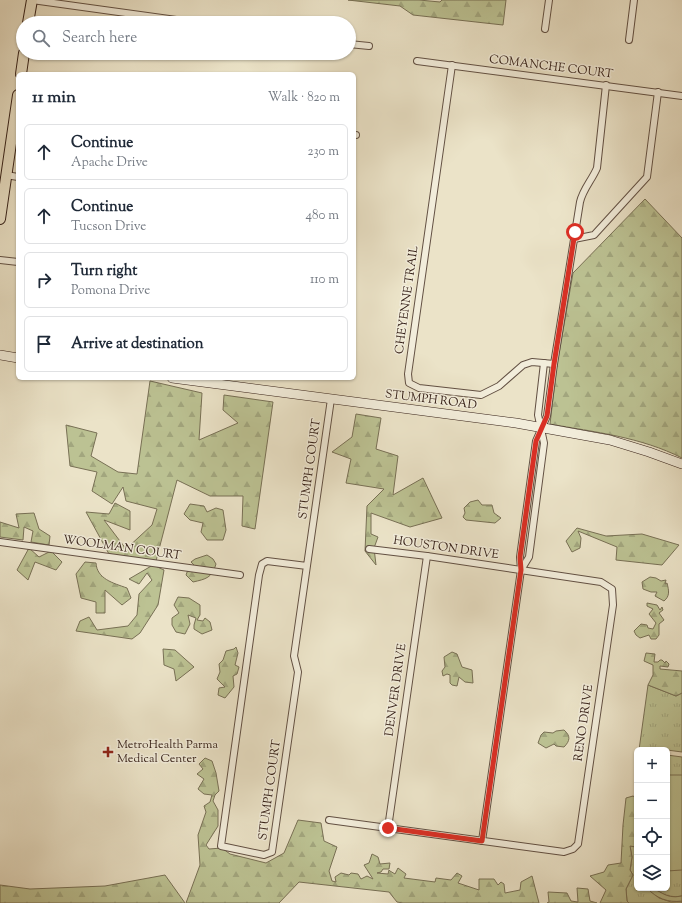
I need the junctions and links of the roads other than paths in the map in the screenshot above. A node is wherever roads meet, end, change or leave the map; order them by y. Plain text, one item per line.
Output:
1 (32, 0) edge
2 (549, 0) edge
3 (634, 0) edge
4 (29, 16) edge
5 (147, 16) edge
6 (545, 29) dead end
7 (629, 40) dead end
8 (356, 45) edge
9 (369, 46) dead end
10 (23, 60) edge
11 (417, 61) dead end
12 (452, 65) junction
13 (21, 72) edge
14 (606, 85) junction
15 (658, 92) junction
16 (682, 96) edge
17 (16, 108) edge
18 (6, 175) junction
19 (16, 177) edge
20 (0, 219) edge
21 (574, 238) junction
22 (0, 260) edge
23 (16, 262) edge
24 (0, 355) edge
25 (16, 358) edge
26 (544, 363) junction
27 (554, 364) junction
28 (187, 380) edge
29 (331, 399) junction
30 (542, 428) junction
31 (682, 464) edge
32 (0, 542) edge
33 (370, 549) dead end
34 (427, 556) junction
35 (307, 566) junction
36 (521, 570) junction
37 (240, 575) dead end
38 (612, 588) joint
39 (328, 820) dead end
40 (388, 828) junction
41 (482, 841) junction

1 - 4 main road
1 - 5 street
2 - 6 street
3 - 7 street
8 - 9 street
10 - 13 main road
11 - 12 street, COMANCHE COURT
12 - 14 street, COMANCHE COURT
12 - 26 street, CHEYENNE TRAIL
14 - 15 street, COMANCHE COURT
14 - 21 street
15 - 16 street, COMANCHE COURT
15 - 21 street
17 - 18 main road
18 - 19 street
18 - 20 main road
21 - 27 street
22 - 23 street
24 - 25 main road
26 - 27 street, CHEYENNE TRAIL
26 - 30 street
27 - 30 street
28 - 29 main road, STUMPH ROAD
29 - 30 main road, STUMPH ROAD
29 - 35 street, STUMPH COURT
30 - 31 main road, STUMPH ROAD
30 - 36 street
32 - 37 street, WOOLMAN COURT
33 - 34 street, HOUSTON DRIVE
34 - 36 street, HOUSTON DRIVE
34 - 40 street, DENVER DRIVE
35 - 35 street, STUMPH COURT
36 - 38 street, HOUSTON DRIVE
36 - 41 street
38 - 41 street, RENO DRIVE
39 - 40 street
40 - 41 street

